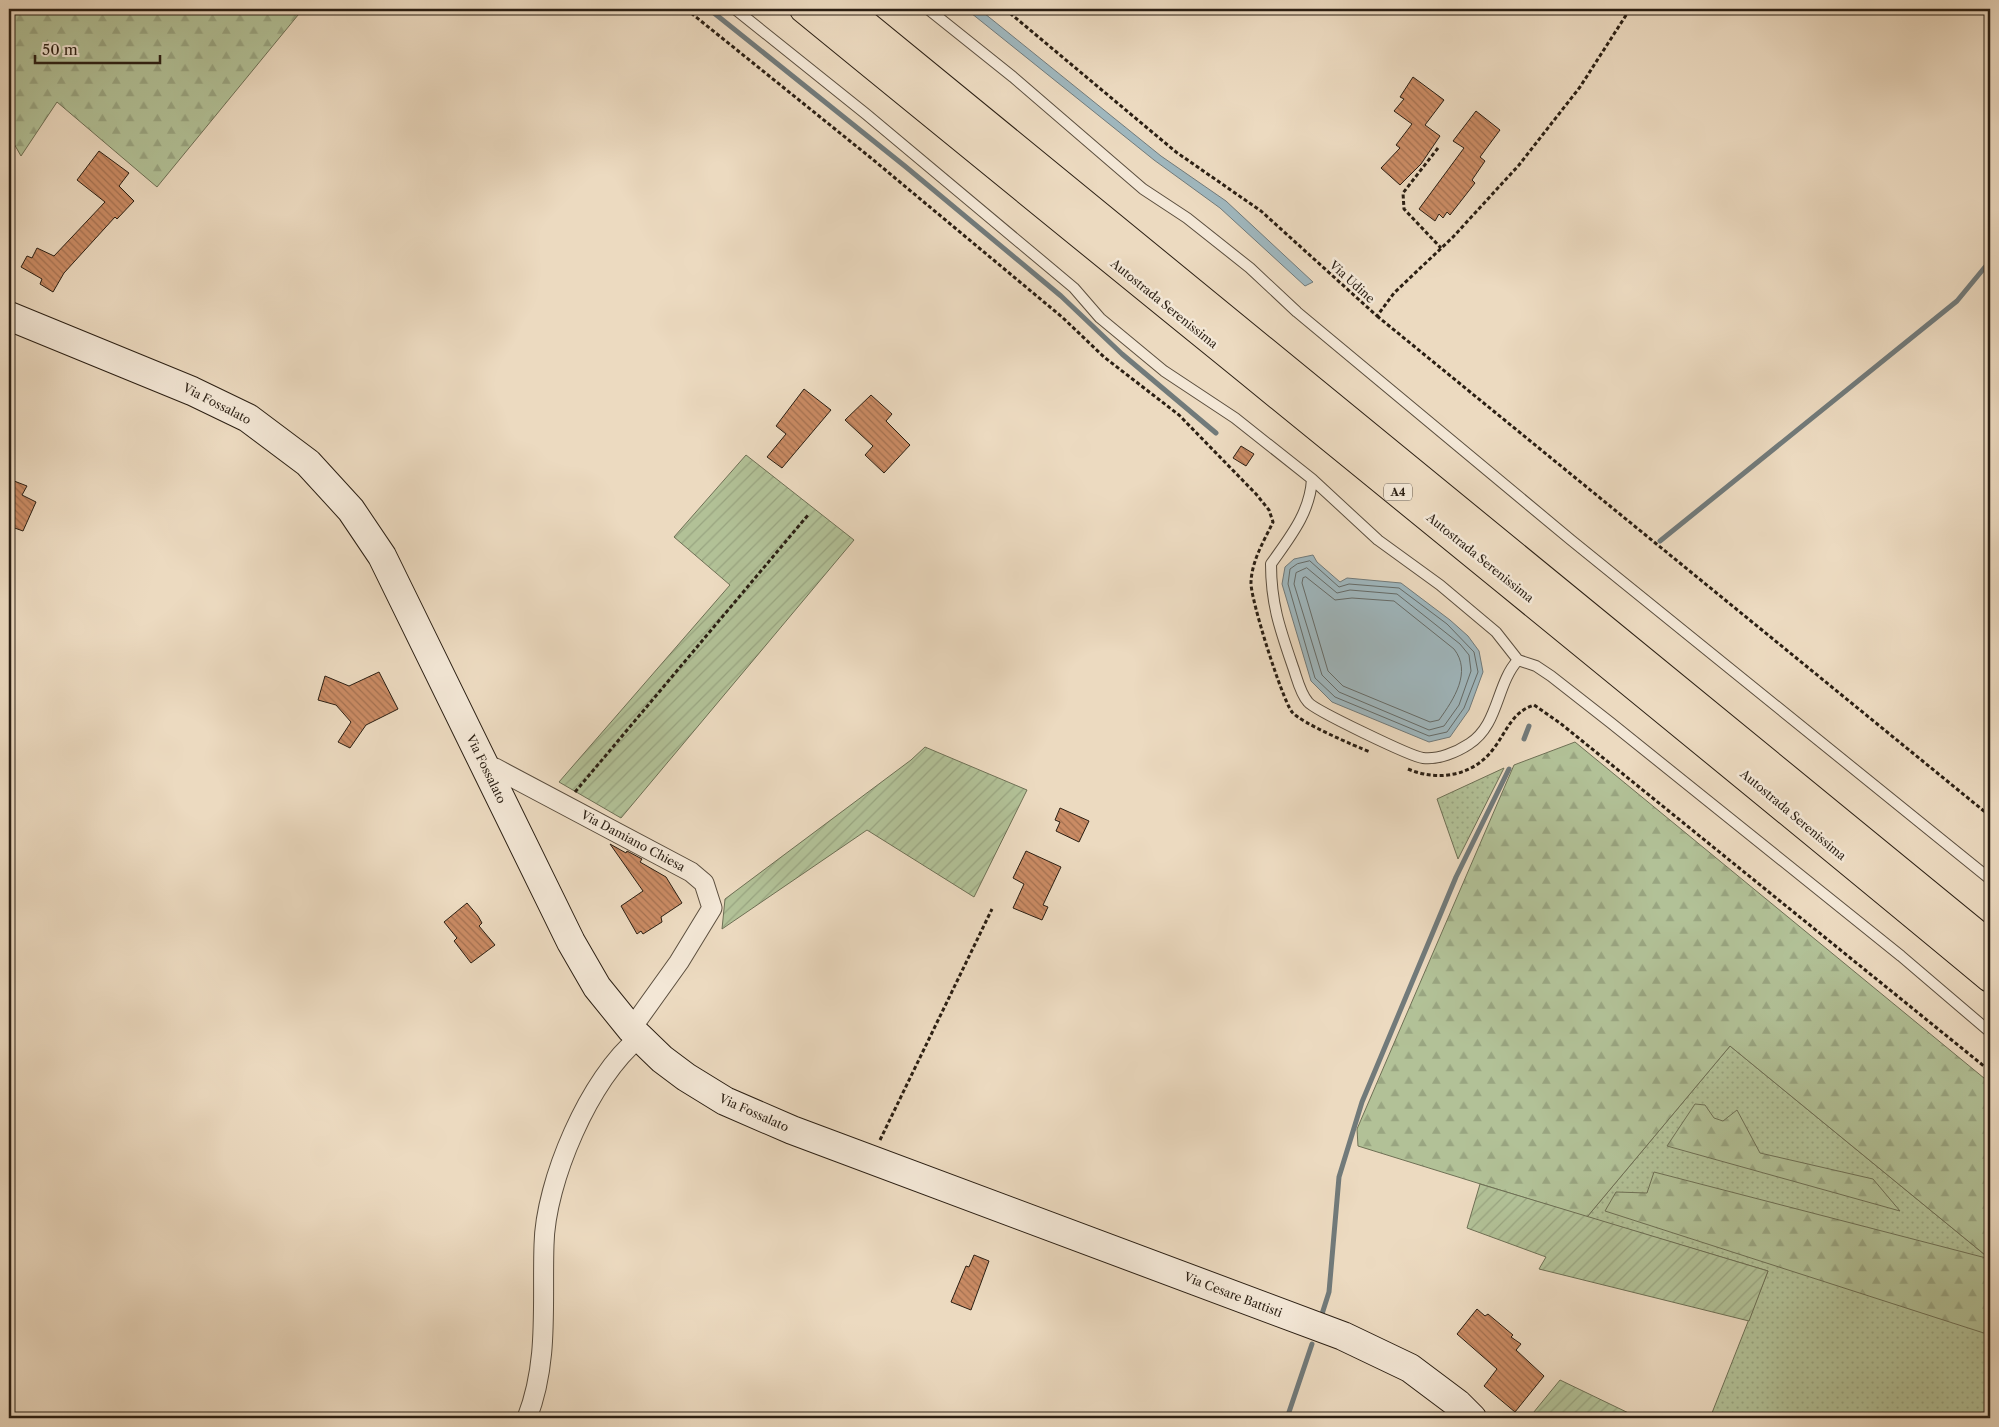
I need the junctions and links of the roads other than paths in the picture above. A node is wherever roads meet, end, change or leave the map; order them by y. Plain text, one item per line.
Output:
1 (734, 9) edge
2 (804, 9) edge
3 (846, 9) edge
4 (928, 9) edge
5 (9, 316) edge
6 (1312, 479) junction
7 (1518, 660) junction
8 (487, 772) junction
9 (1990, 879) edge
10 (1990, 945) edge
11 (1990, 978) edge
12 (1990, 1032) edge
13 (635, 1034) junction
14 (979, 1200) joint
15 (527, 1418) edge
16 (1472, 1418) edge

1 - 6 lane
2 - 11 highway, Autostrada Serenissima / A4
3 - 10 highway, Autostrada Serenissima / A4
4 - 9 lane
5 - 8 street, Via Fossalato
6 - 7 lane
6 - 7 lane
7 - 12 lane
8 - 13 street, Via Fossalato
8 - 13 street, Via Damiano Chiesa
13 - 14 street, Via Fossalato
13 - 15 street
14 - 16 street, Via Cesare Battisti

